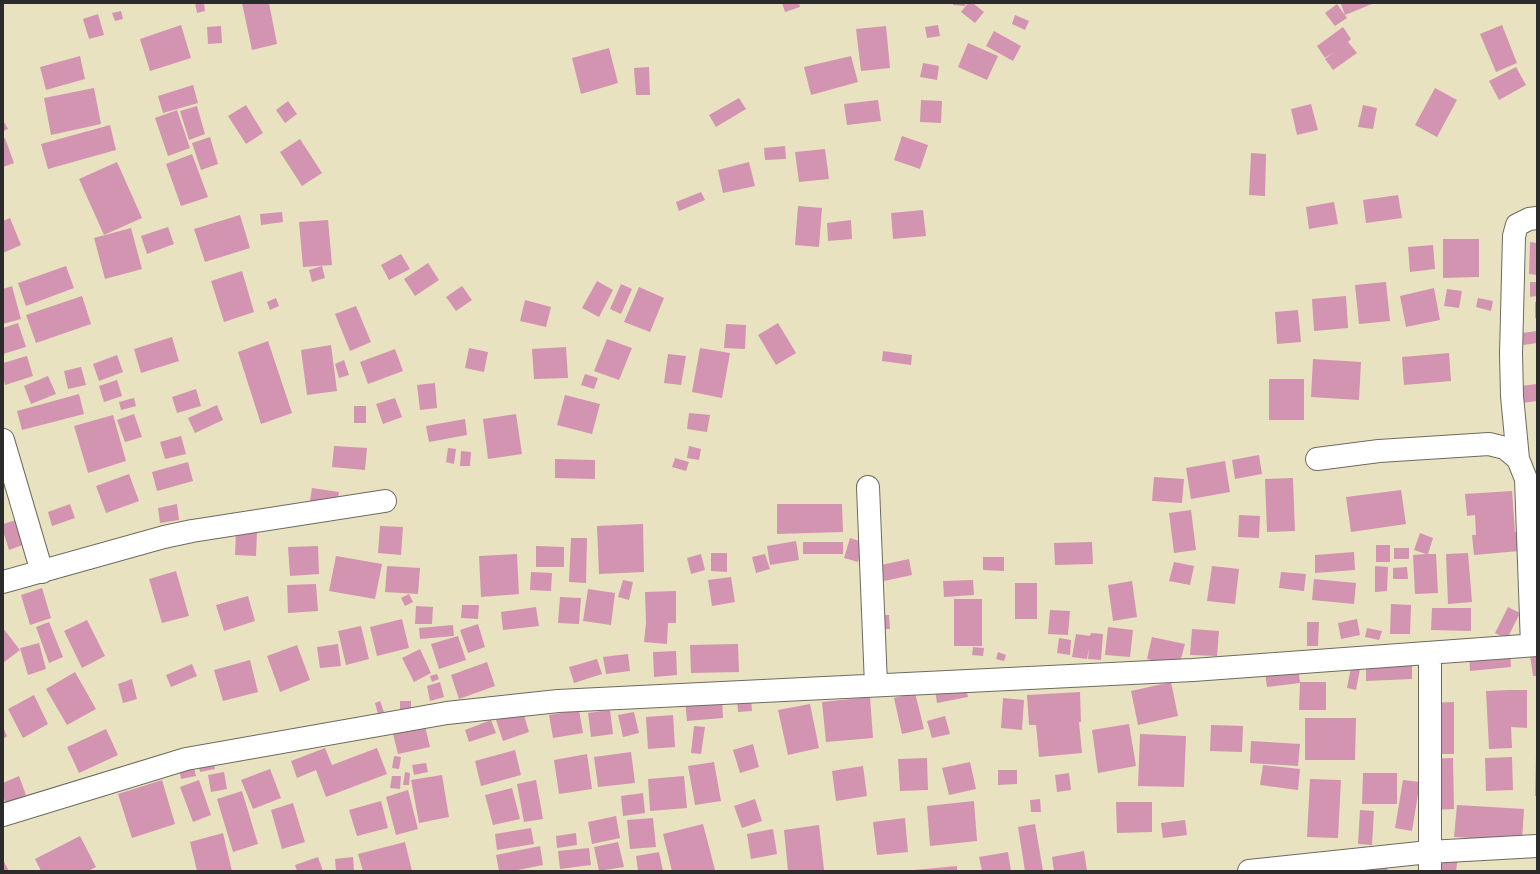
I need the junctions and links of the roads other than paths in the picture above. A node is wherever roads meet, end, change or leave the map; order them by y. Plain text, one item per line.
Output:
1 (1537, 218) edge
2 (3, 440) edge
3 (1518, 458) junction
4 (1317, 459) dead end
5 (868, 488) dead end
6 (384, 501) dead end
7 (42, 572) junction
8 (3, 582) edge
9 (1534, 645) edge
10 (1430, 653) junction
11 (876, 685) junction
12 (3, 815) edge
13 (1537, 846) edge
14 (1430, 861) edge
15 (1249, 871) edge

1 - 3 street
2 - 7 street
3 - 4 street
3 - 9 street
5 - 11 street
6 - 7 street
7 - 8 street
9 - 10 street
10 - 11 street
10 - 14 street
11 - 12 street
13 - 14 street
14 - 15 street

